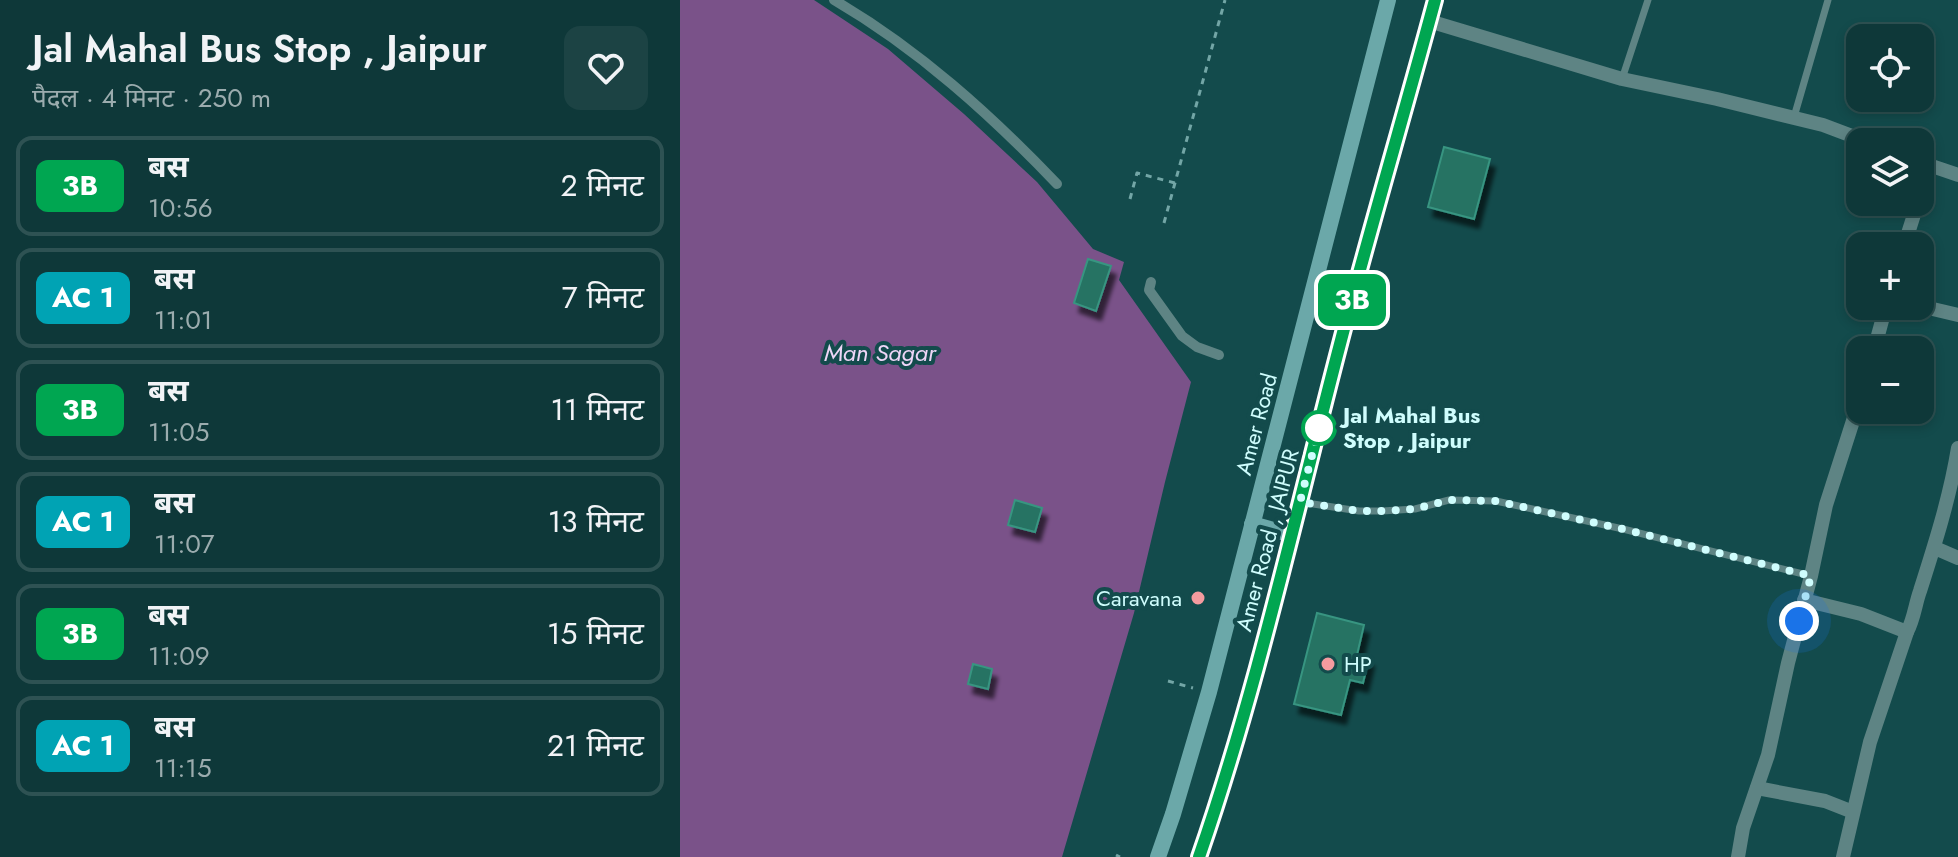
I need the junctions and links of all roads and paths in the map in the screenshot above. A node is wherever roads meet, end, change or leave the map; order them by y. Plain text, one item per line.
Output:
1 (834, 0) edge
2 (1225, 0) edge
3 (1388, 0) edge
4 (1435, 0) edge
5 (1648, 0) edge
6 (1828, 0) edge
7 (1429, 21) junction
8 (1622, 79) junction
9 (1794, 118) junction
10 (1846, 134) edge
11 (1934, 167) edge
12 (1958, 175) edge
13 (1175, 183) junction
14 (1057, 184) dead end
15 (1130, 199) dead end
16 (1164, 223) dead end
17 (1151, 282) dead end
18 (1934, 309) edge
19 (1958, 315) edge
20 (1219, 355) dead end
21 (1852, 424) edge
22 (1958, 448) edge
23 (1300, 502) junction
24 (1252, 524) junction
25 (1292, 535) junction
26 (1935, 548) junction
27 (1958, 558) edge
28 (1811, 576) junction
29 (1804, 600) junction
30 (1907, 632) junction
31 (1168, 681) dead end
32 (1209, 692) junction
33 (1757, 788) junction
34 (1853, 812) junction
35 (1158, 857) edge
36 (1199, 857) edge
37 (1738, 857) edge
38 (1843, 857) edge

1 - 14 street
2 - 13 path
3 - 24 main road, Amer Road
4 - 7 main road, Amer Road , JAIPUR
5 - 8 lane
6 - 9 lane
7 - 8 street
7 - 23 main road, Amer Road , JAIPUR
8 - 9 street
9 - 10 street
11 - 12 street
13 - 15 path
13 - 16 path
17 - 20 street
18 - 19 street
21 - 28 street
22 - 26 street
23 - 25 main road, Amer Road , JAIPUR
23 - 28 lane
24 - 25 main road
24 - 32 main road, Amer Road
25 - 36 main road, Amer Road , JAIPUR
26 - 27 street
26 - 30 street
28 - 29 street
29 - 30 street
29 - 33 street
30 - 34 street
31 - 32 path
32 - 35 main road, Amer Road
33 - 34 street
33 - 37 street
34 - 38 street

